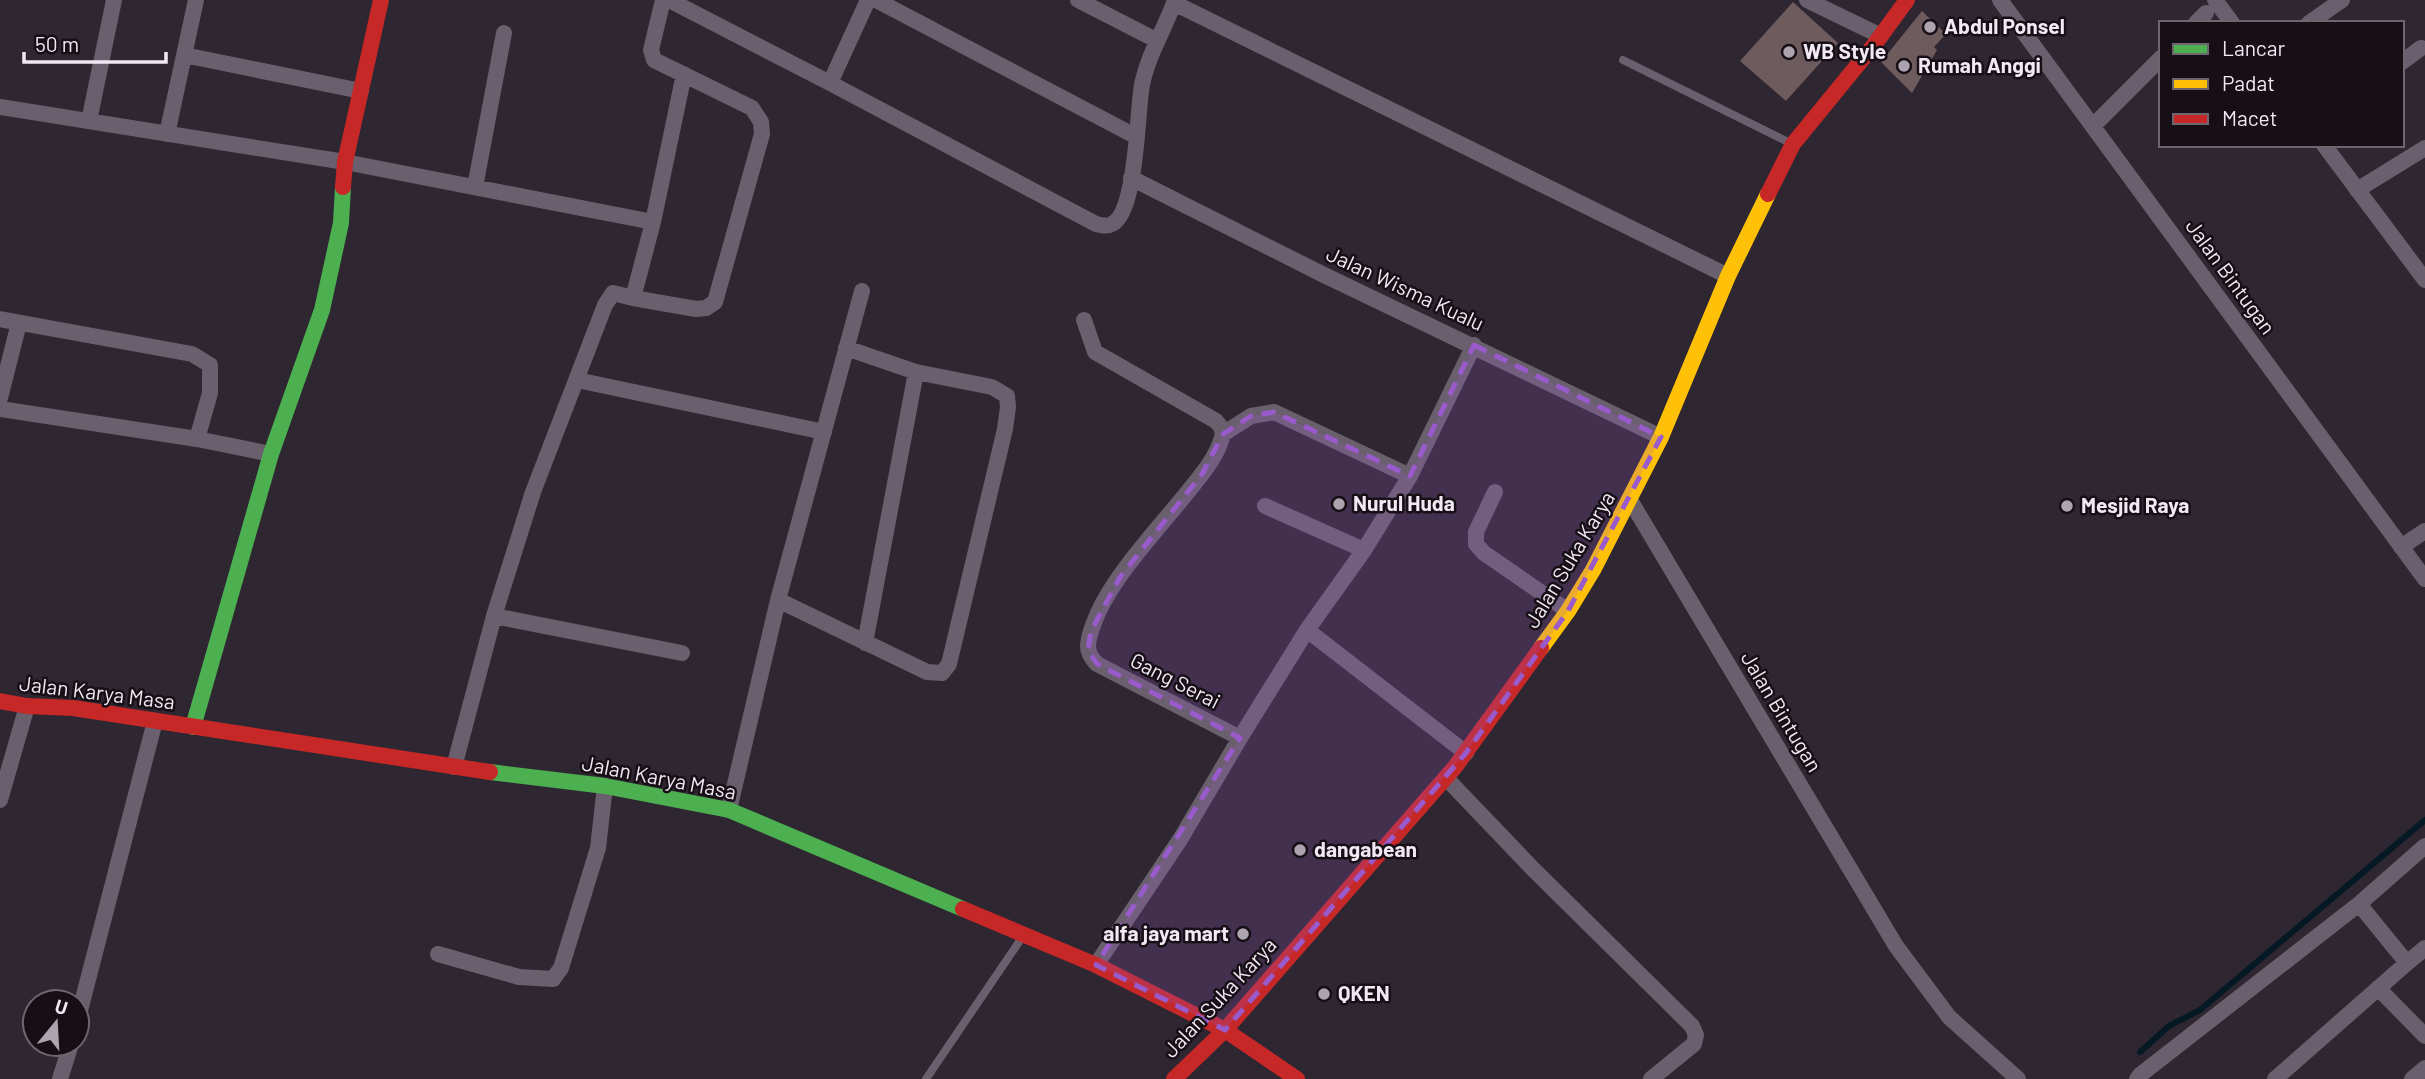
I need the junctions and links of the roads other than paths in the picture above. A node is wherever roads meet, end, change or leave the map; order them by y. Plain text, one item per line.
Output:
1 (114, 0) edge
2 (196, 0) edge
3 (381, 0) edge
4 (663, 0) edge
5 (669, 0) edge
6 (868, 0) edge
7 (876, 0) edge
8 (1077, 0) edge
9 (1807, 0) edge
10 (1907, 0) edge
11 (2000, 0) edge
12 (2342, 0) edge
13 (1175, 2) edge
14 (2205, 12) edge
15 (2227, 21) edge
16 (2312, 21) edge
17 (504, 33) dead end
18 (1881, 36) junction
19 (1156, 40) junction
20 (2421, 48) dead end
21 (184, 55) junction
22 (1623, 60) dead end
23 (2159, 60) edge
24 (2404, 61) edge
25 (684, 74) junction
26 (830, 83) junction
27 (361, 91) junction
28 (0, 107) edge
29 (89, 121) junction
30 (2093, 126) junction
31 (167, 134) junction
32 (1137, 138) junction
33 (1793, 144) junction
34 (2325, 147) edge
35 (2425, 148) edge
36 (345, 162) junction
37 (1132, 178) junction
38 (475, 187) junction
39 (2357, 190) junction
40 (653, 222) junction
41 (2418, 258) edge
42 (1728, 276) junction
43 (2425, 280) edge
44 (862, 291) dead end
45 (633, 298) junction
46 (0, 319) edge
47 (1084, 320) dead end
48 (19, 323) junction
49 (1474, 345) junction
50 (846, 348) junction
51 (916, 372) junction
52 (576, 380) junction
53 (0, 398) edge
54 (0, 409) edge
55 (824, 432) junction
56 (1223, 435) junction
57 (1661, 437) junction
58 (197, 439) junction
59 (271, 454) junction
60 (1410, 476) junction
61 (1495, 492) dead end
62 (1630, 500) junction
63 (1265, 506) dead end
64 (2425, 531) edge
65 (2401, 547) junction
66 (1364, 550) junction
67 (2425, 579) edge
68 (778, 600) junction
69 (1568, 611) junction
70 (494, 616) junction
71 (1307, 630) junction
72 (865, 643) junction
73 (682, 653) dead end
74 (0, 701) edge
75 (27, 706) junction
76 (155, 721) junction
77 (193, 727) junction
78 (1240, 738) junction
79 (1466, 753) junction
80 (454, 766) junction
81 (1446, 778) junction
82 (605, 786) junction
83 (0, 800) edge
84 (729, 810) junction
85 (2425, 846) edge
86 (2359, 904) junction
87 (1025, 934) junction
88 (2425, 948) edge
89 (438, 954) dead end
90 (2407, 963) junction
91 (1096, 965) junction
92 (86, 988) edge
93 (2378, 988) junction
94 (1225, 1030) junction
95 (2425, 1035) edge
96 (67, 1058) edge
97 (2425, 1068) edge
98 (60, 1079) edge
99 (926, 1079) edge
100 (1174, 1079) edge
101 (1297, 1079) edge
102 (1651, 1079) edge
103 (2018, 1079) edge
104 (2137, 1079) edge
105 (2276, 1079) edge
106 (2412, 1079) edge

1 - 29 street
2 - 21 street
3 - 27 street
4 - 25 street
5 - 26 street
6 - 26 street
7 - 32 street
8 - 19 street
9 - 18 street
10 - 18 street, Jalan Suka Karya
11 - 30 street, Jalan Bintugan
12 - 16 street
13 - 19 street
13 - 42 street
14 - 15 street
17 - 38 street
18 - 33 street, Jalan Suka Karya
19 - 32 street
20 - 24 street
21 - 27 street
21 - 31 street
22 - 33 lane
23 - 30 street
25 - 40 street
25 - 45 street
26 - 37 street
27 - 36 street
28 - 29 street
29 - 31 street
30 - 65 street, Jalan Bintugan
31 - 36 street
32 - 37 street
33 - 42 street, Jalan Suka Karya
34 - 39 street
35 - 39 street
36 - 38 street
36 - 59 street
37 - 49 street, Jalan Wisma Kualu
38 - 40 street
39 - 41 street
40 - 45 street
41 - 43 street
42 - 57 street, Jalan Suka Karya
44 - 50 street
45 - 52 street
46 - 48 street
47 - 56 street
48 - 53 street
48 - 58 street
49 - 57 street, Jalan Wisma Kualu
49 - 60 street
50 - 51 street
50 - 55 street
51 - 72 street
51 - 72 street
52 - 55 street
52 - 70 street
54 - 58 street
55 - 68 street
56 - 60 street
56 - 78 street, Gang Serai
57 - 62 street, Jalan Suka Karya
58 - 59 street
59 - 77 street
60 - 66 street
61 - 69 street
62 - 69 street, Jalan Suka Karya
62 - 103 street, Jalan Bintugan
63 - 66 street
64 - 65 street
65 - 67 street, Jalan Bintugan
66 - 71 street
68 - 72 street
68 - 84 street
69 - 79 street, Jalan Suka Karya
70 - 73 street
70 - 80 street
71 - 78 street
71 - 79 street
74 - 75 street, Jalan Karya Masa
75 - 76 street, Jalan Karya Masa
75 - 83 street
76 - 77 street, Jalan Karya Masa
76 - 92 street
77 - 80 street, Jalan Karya Masa
78 - 91 street
79 - 81 street, Jalan Suka Karya
80 - 82 street, Jalan Karya Masa
81 - 94 street, Jalan Suka Karya
81 - 102 street
82 - 84 street, Jalan Karya Masa
82 - 89 street
84 - 87 street, Jalan Karya Masa
85 - 86 street
86 - 90 street
86 - 104 street
87 - 91 street, Jalan Karya Masa
87 - 99 lane
88 - 90 street
90 - 93 street
91 - 94 street, Jalan Karya Masa
93 - 95 street
93 - 105 street
94 - 100 street, Jalan Suka Karya
94 - 101 street, Jalan Karya Masa
96 - 98 street
97 - 106 street

